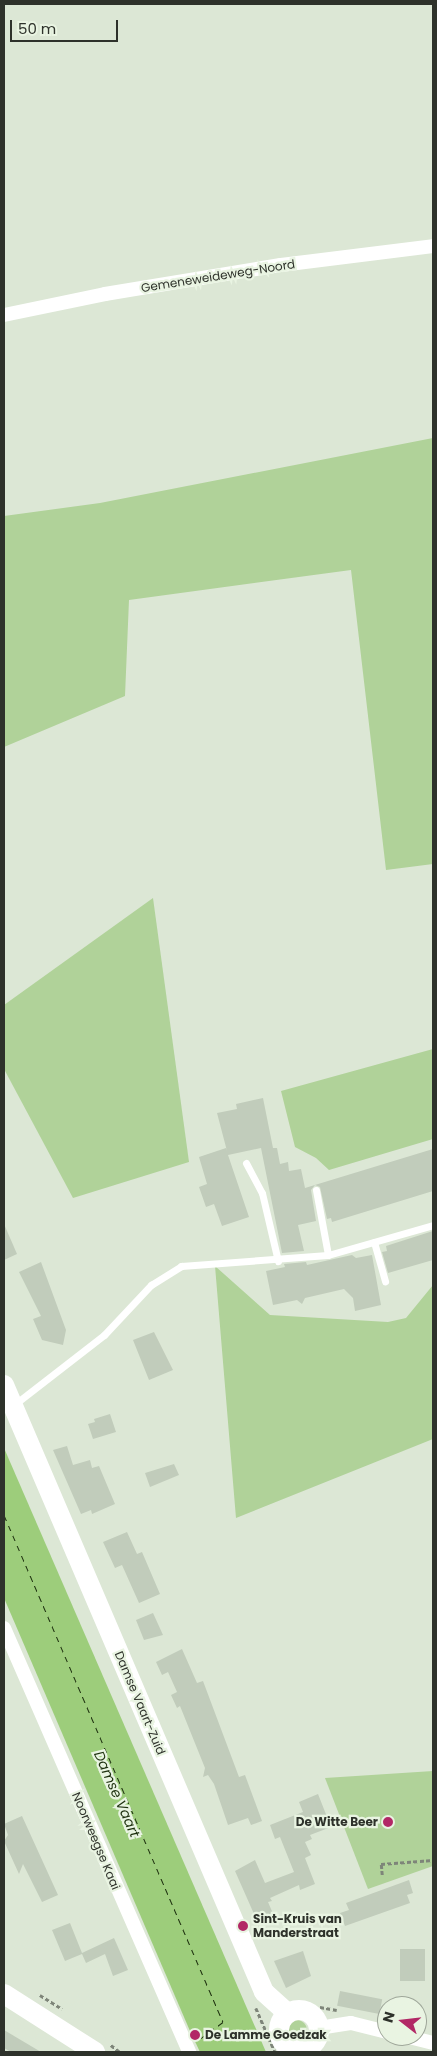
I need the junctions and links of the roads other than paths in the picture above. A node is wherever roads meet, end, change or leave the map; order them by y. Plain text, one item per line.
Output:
1 (433, 246) edge
2 (4, 315) edge
3 (246, 1163) dead end
4 (316, 1190) dead end
5 (433, 1225) edge
6 (374, 1242) junction
7 (328, 1255) junction
8 (278, 1261) junction
9 (385, 1282) dead end
10 (4, 1385) edge
11 (13, 1406) junction
12 (4, 1628) edge
13 (4, 1994) edge
14 (287, 2013) junction
15 (319, 2028) junction
16 (377, 2030) edge
17 (304, 2051) edge
18 (95, 2052) edge
19 (189, 2052) edge

1 - 2 street, Gemeneweideweg-Noord
3 - 8 lane
4 - 7 lane
5 - 6 lane
6 - 7 lane
6 - 9 lane
7 - 8 lane
8 - 11 lane
10 - 11 street, Damse Vaart-Zuid
11 - 14 street, Damse Vaart-Zuid
12 - 19 street, Noorweegse Kaai
13 - 18 street
14 - 15 street
14 - 17 street
15 - 16 street
15 - 17 street

